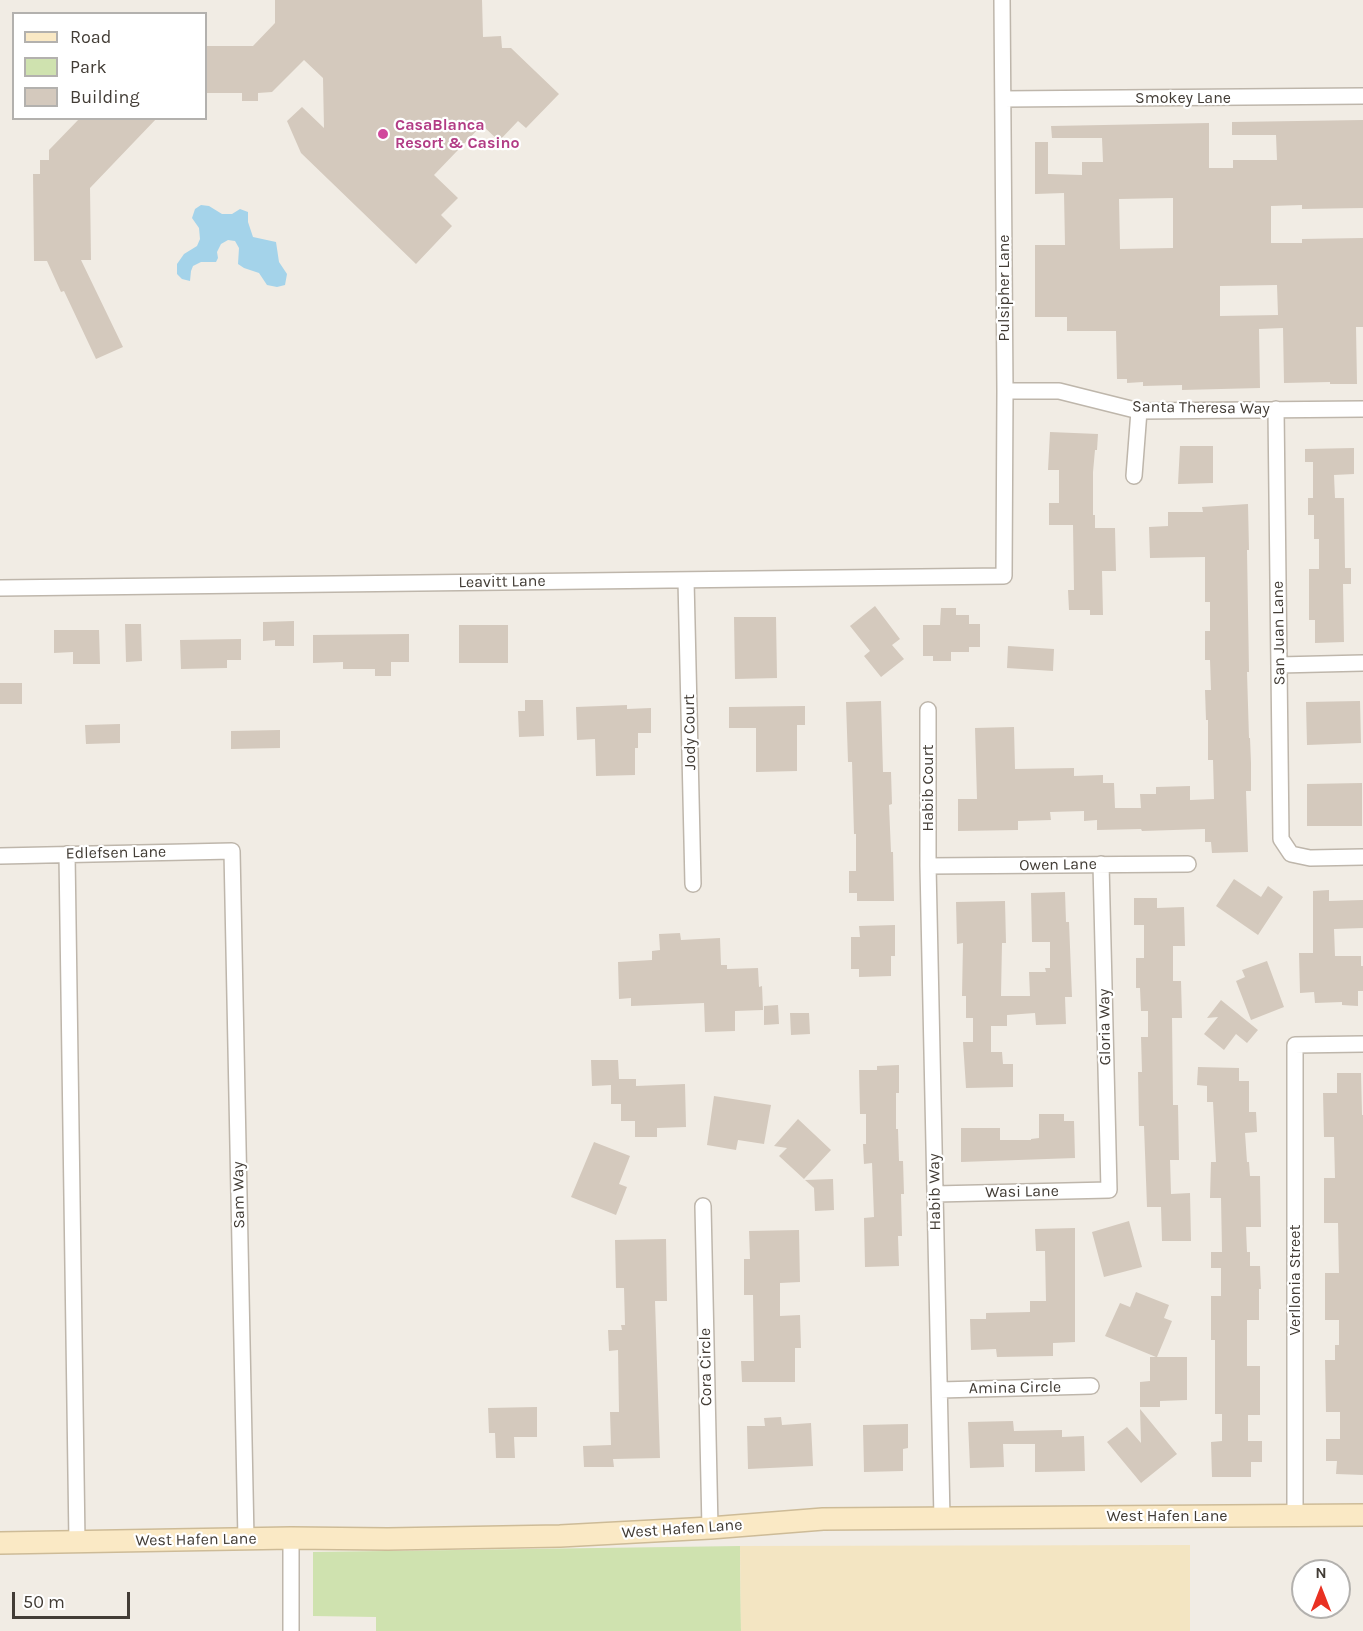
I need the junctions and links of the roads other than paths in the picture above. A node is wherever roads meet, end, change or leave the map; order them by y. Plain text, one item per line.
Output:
1 (1002, 0) edge
2 (1363, 96) edge
3 (1003, 99) junction
4 (1005, 391) junction
5 (1363, 409) edge
6 (1276, 410) junction
7 (1139, 411) junction
8 (1134, 476) dead end
9 (1004, 576) joint
10 (686, 580) junction
11 (0, 588) edge
12 (1363, 663) edge
13 (1279, 664) junction
14 (928, 710) dead end
15 (232, 851) joint
16 (67, 854) junction
17 (0, 856) edge
18 (1363, 857) edge
19 (1101, 864) junction
20 (1188, 864) dead end
21 (927, 866) junction
22 (693, 884) dead end
23 (1363, 1044) edge
24 (1109, 1190) joint
25 (935, 1194) junction
26 (703, 1206) dead end
27 (1091, 1386) dead end
28 (940, 1390) junction
29 (1295, 1515) junction
30 (1363, 1515) edge
31 (942, 1518) junction
32 (710, 1528) junction
33 (291, 1538) junction
34 (246, 1539) junction
35 (77, 1542) junction
36 (0, 1543) edge
37 (291, 1631) edge

1 - 3 street, Pulsipher Lane
2 - 3 street, Smokey Lane
3 - 4 street, Pulsipher Lane
4 - 7 street, Santa Theresa Way
4 - 9 street, Pulsipher Lane
5 - 6 street, Santa Theresa Way
6 - 7 street, Santa Theresa Way
6 - 13 street, San Juan Lane
7 - 8 street
9 - 10 street, Leavitt Lane
10 - 11 street, Leavitt Lane
10 - 22 street, Jody Court
12 - 13 street
13 - 18 street, San Juan Lane
14 - 21 street, Habib Court
15 - 16 street, Edlefsen Lane
15 - 34 street, Sam Way
16 - 17 street, Edlefsen Lane
16 - 35 street
19 - 20 street, Owen Lane
19 - 21 street, Owen Lane
19 - 24 street, Gloria Way
21 - 25 street, Habib Way
23 - 29 street, Verllonia Street
24 - 25 street, Wasi Lane
25 - 28 street, Habib Way
26 - 32 street, Cora Circle
27 - 28 street, Amina Circle
28 - 31 street, Habib Way
29 - 30 main road, West Hafen Lane
29 - 31 main road, West Hafen Lane
31 - 32 main road, West Hafen Lane
32 - 33 main road, West Hafen Lane
33 - 34 main road, West Hafen Lane
33 - 37 street
34 - 35 main road, West Hafen Lane
35 - 36 main road, West Hafen Lane

